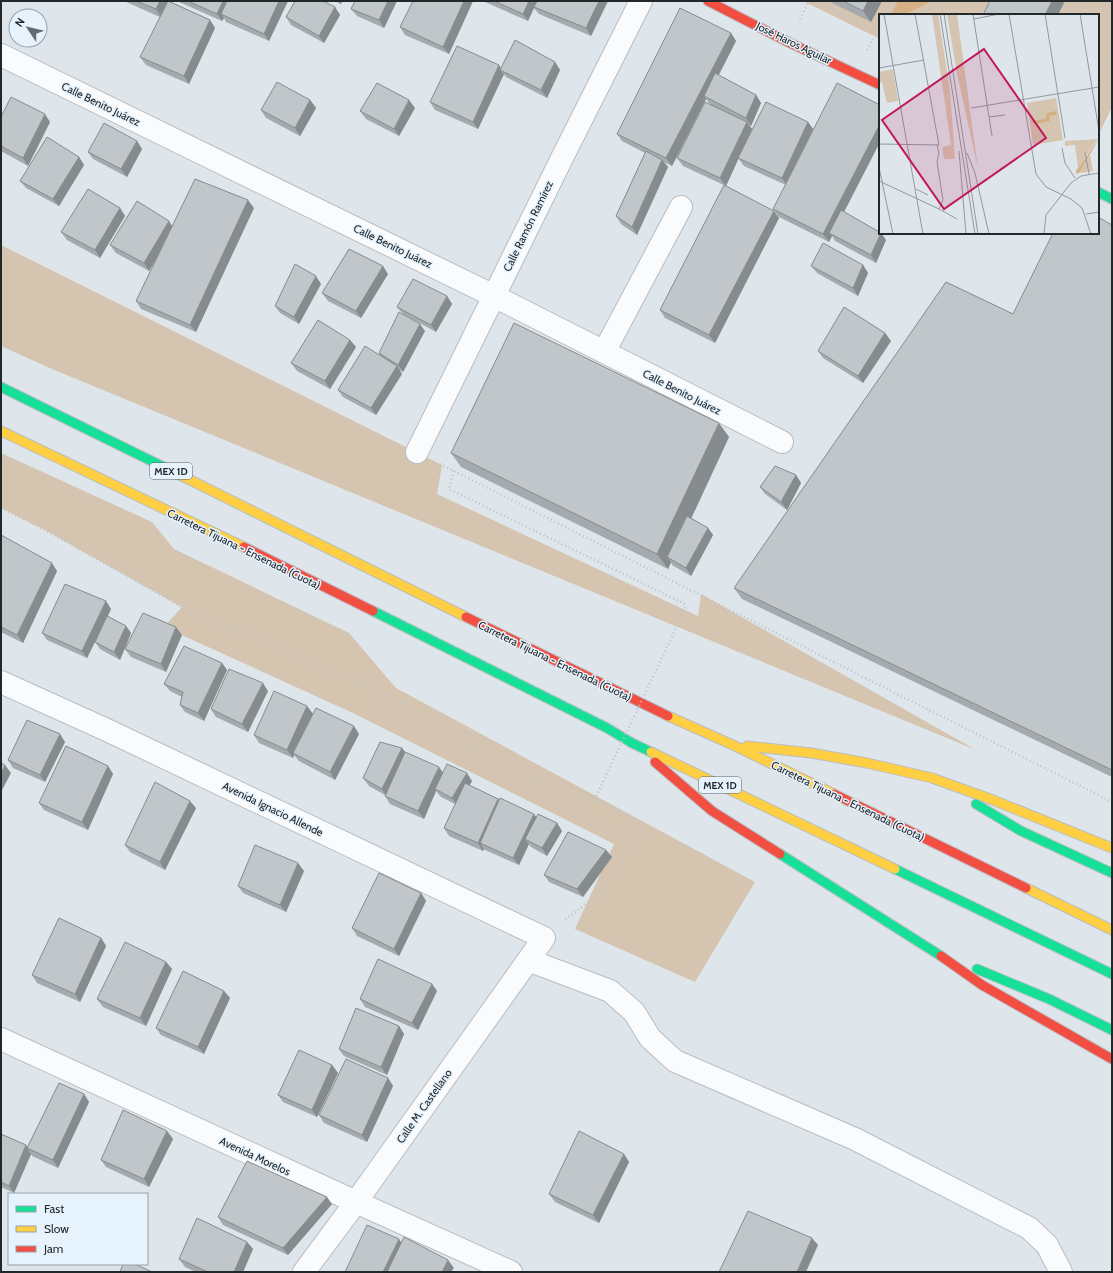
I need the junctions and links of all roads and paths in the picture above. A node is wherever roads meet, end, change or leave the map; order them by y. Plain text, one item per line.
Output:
1 (641, 1) edge
2 (708, 1) edge
3 (814, 1) edge
4 (892, 1) edge
5 (941, 1) edge
6 (987, 1) edge
7 (1077, 1) edge
8 (939, 5) junction
9 (886, 14) edge
10 (917, 14) edge
11 (958, 14) edge
12 (980, 14) edge
13 (1070, 14) edge
14 (879, 32) edge
15 (1112, 47) edge
16 (1, 54) edge
17 (1099, 75) edge
18 (879, 85) edge
19 (1099, 192) edge
20 (1112, 199) edge
21 (681, 208) dead end
22 (494, 296) junction
23 (604, 352) junction
24 (1, 387) edge
25 (1, 431) edge
26 (782, 442) dead end
27 (416, 452) joint
28 (454, 471) junction
29 (1, 508) edge
30 (1, 682) edge
31 (632, 743) junction
32 (733, 745) junction
33 (932, 778) junction
34 (1112, 802) edge
35 (634, 842) junction
36 (1112, 848) edge
37 (1112, 873) edge
38 (1112, 930) edge
39 (544, 938) junction
40 (938, 954) junction
41 (528, 960) junction
42 (1112, 974) edge
43 (1112, 1030) edge
44 (1, 1039) edge
45 (1112, 1059) edge
46 (356, 1202) junction
47 (304, 1272) edge
48 (511, 1272) edge
49 (1061, 1272) edge

1 - 22 street, Calle Ramón Ramírez
2 - 18 main road, José Haros Aguilar
3 - 14 path
4 - 9 path
5 - 8 path
6 - 12 path
7 - 13 path
8 - 10 path
8 - 11 path
15 - 17 path
16 - 22 street, Calle Benito Juárez
19 - 20 main road
21 - 23 street
22 - 23 street, Calle Benito Juárez
22 - 27 street, Calle Ramón Ramírez
23 - 26 street, Calle Benito Juárez
24 - 32 main road, Carretera Tijuana - Ensenada (Cuota) / MEX 1D
25 - 31 main road, Carretera Tijuana - Ensenada (Cuota) / MEX 1D
27 - 28 path
28 - 34 path
28 - 35 path, bridge
29 - 35 path
30 - 39 street, Avenida Ignacio Allende
31 - 40 main road
31 - 42 main road, Carretera Tijuana - Ensenada (Cuota) / MEX 1D
32 - 33 main road
32 - 38 main road, Carretera Tijuana - Ensenada (Cuota) / MEX 1D
33 - 36 main road
33 - 37 main road
35 - 39 path
39 - 41 street, Calle M. Castellano
40 - 43 main road
40 - 45 main road
41 - 46 street, Calle M. Castellano
41 - 49 street
44 - 46 street, Avenida Morelos
46 - 47 street, Calle M. Castellano
46 - 48 street, Avenida Morelos

